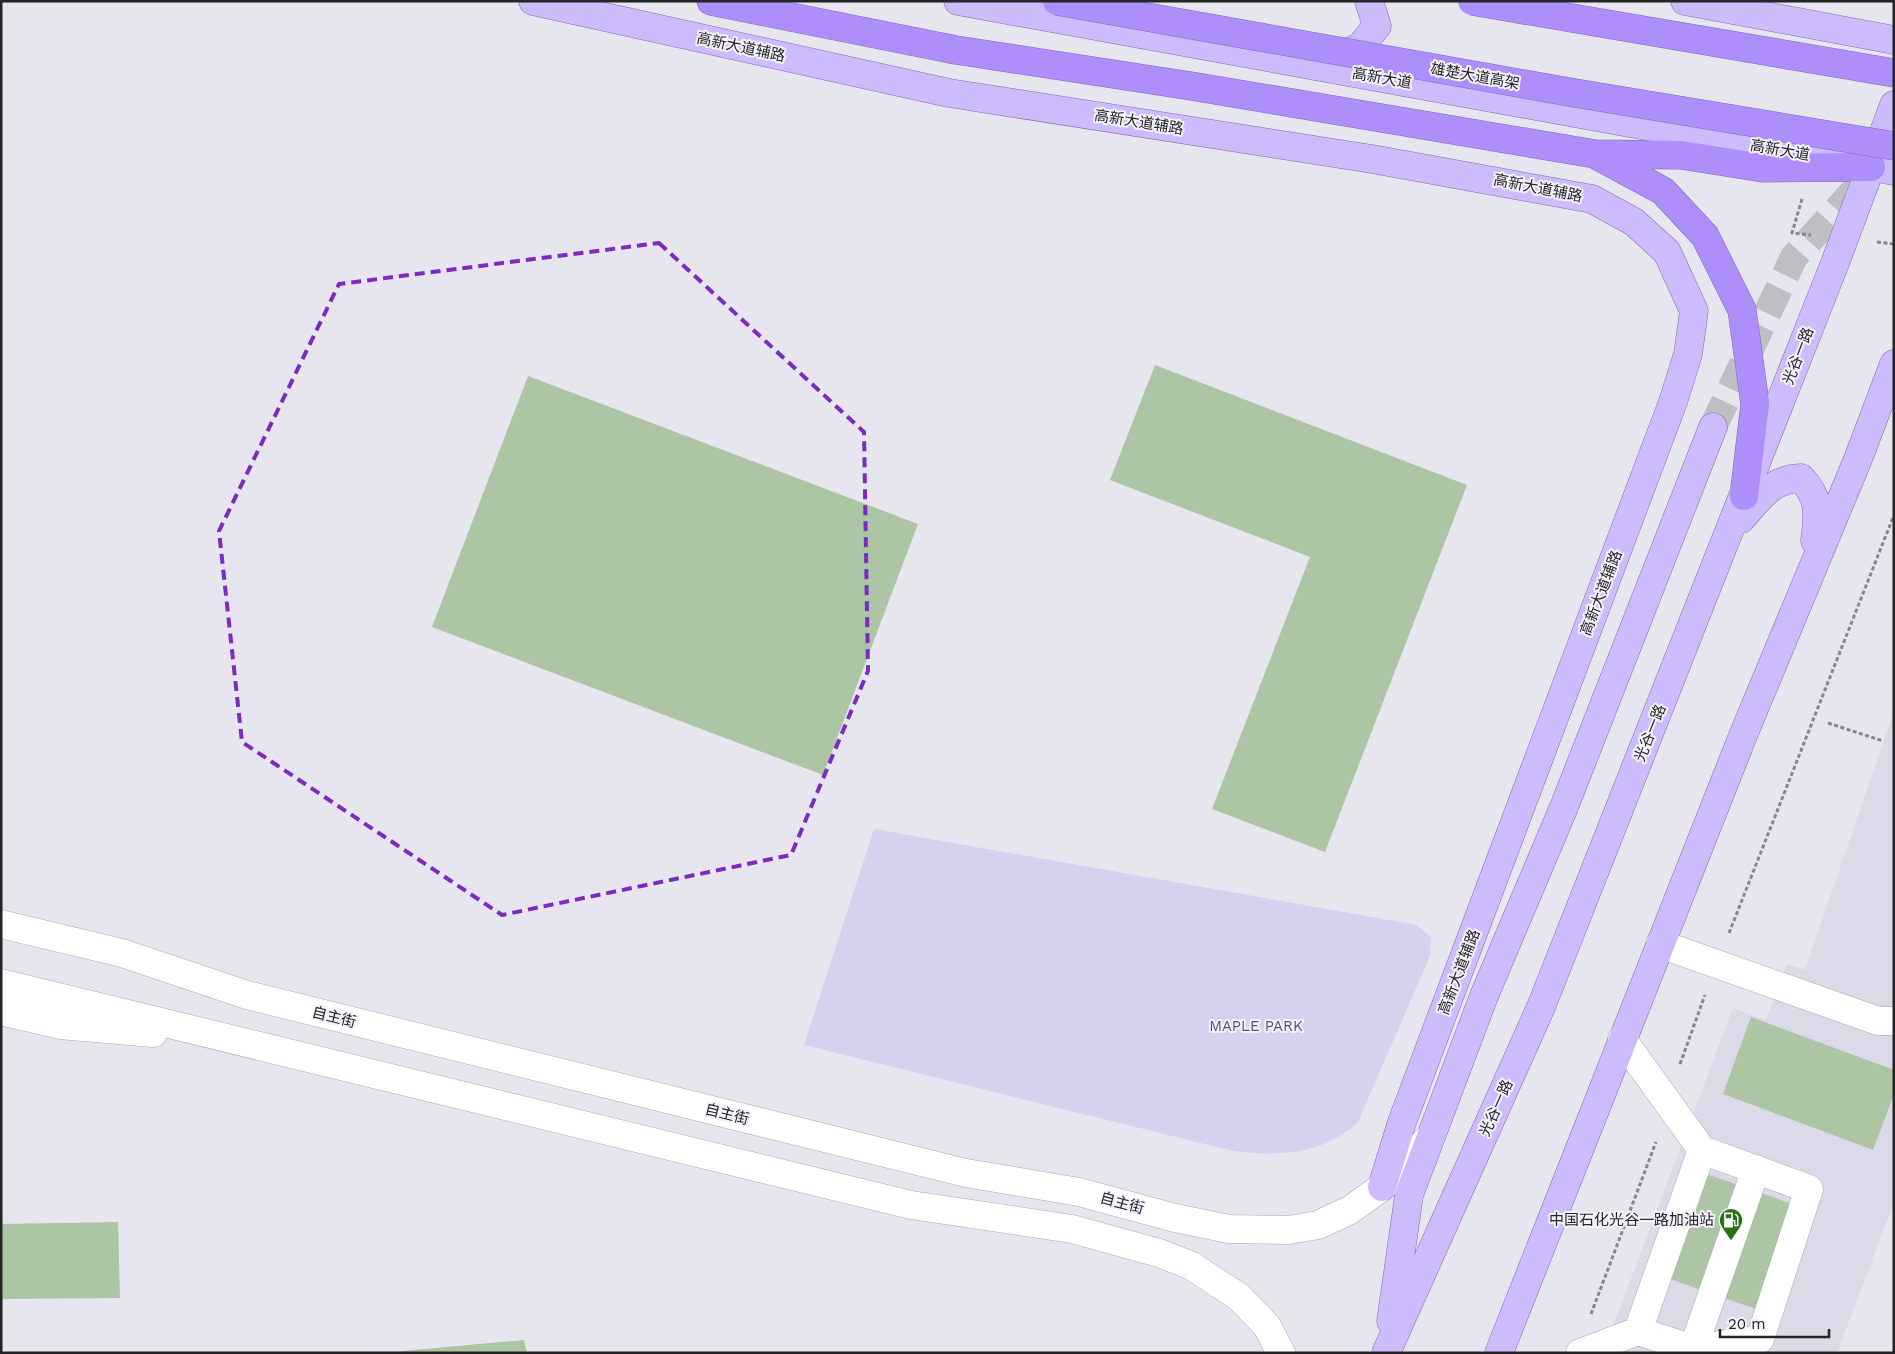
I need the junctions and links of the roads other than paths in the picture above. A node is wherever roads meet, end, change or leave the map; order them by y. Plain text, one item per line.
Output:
1 (533, 1) edge
2 (711, 1) edge
3 (958, 1) edge
4 (1057, 1) edge
5 (1369, 1) edge
6 (1472, 1) edge
7 (1685, 1) edge
8 (1894, 40) edge
9 (1315, 66) junction
10 (1894, 73) edge
11 (1894, 105) edge
12 (1894, 146) edge
13 (1595, 154) junction
14 (1882, 169) edge
15 (1894, 364) edge
16 (1894, 422) edge
17 (1713, 427) tunnel mouth
18 (1858, 458) junction
19 (1744, 496) junction
20 (1729, 532) junction
21 (1813, 565) junction
22 (1, 924) edge
23 (1660, 944) junction
24 (1, 983) edge
25 (1, 1011) edge
26 (1888, 1024) edge
27 (1622, 1039) junction
28 (240, 1040) junction
29 (1431, 1136) junction
30 (1702, 1150) junction
31 (1756, 1169) junction
32 (1382, 1187) junction
33 (1638, 1330) junction
34 (1693, 1349) junction
35 (1386, 1352) edge
36 (1281, 1353) edge
37 (1499, 1353) edge
38 (1580, 1353) edge

1 - 32 main road, 高新大道辅路
2 - 13 highway
3 - 9 main road, 高新大道
4 - 12 highway, 雄楚大道高架, bridge
5 - 9 main road
6 - 10 highway, bridge
7 - 8 main road
9 - 14 main road, 高新大道
11 - 14 main road, 光谷一路
13 - 14 highway
13 - 19 highway
14 - 19 main road, 光谷一路
15 - 18 main road
16 - 18 main road
17 - 29 main road
18 - 21 main road
19 - 20 main road, 光谷一路
20 - 21 main road
20 - 35 main road, 光谷一路
21 - 23 main road
22 - 32 street, 自主街
23 - 26 street
23 - 27 main road
24 - 28 street
25 - 28 street
27 - 30 street
27 - 37 main road
28 - 36 street
29 - 32 street, 自主街
29 - 35 main road
30 - 31 street
30 - 33 street
31 - 34 street
31 - 34 street
33 - 34 street
33 - 38 street

